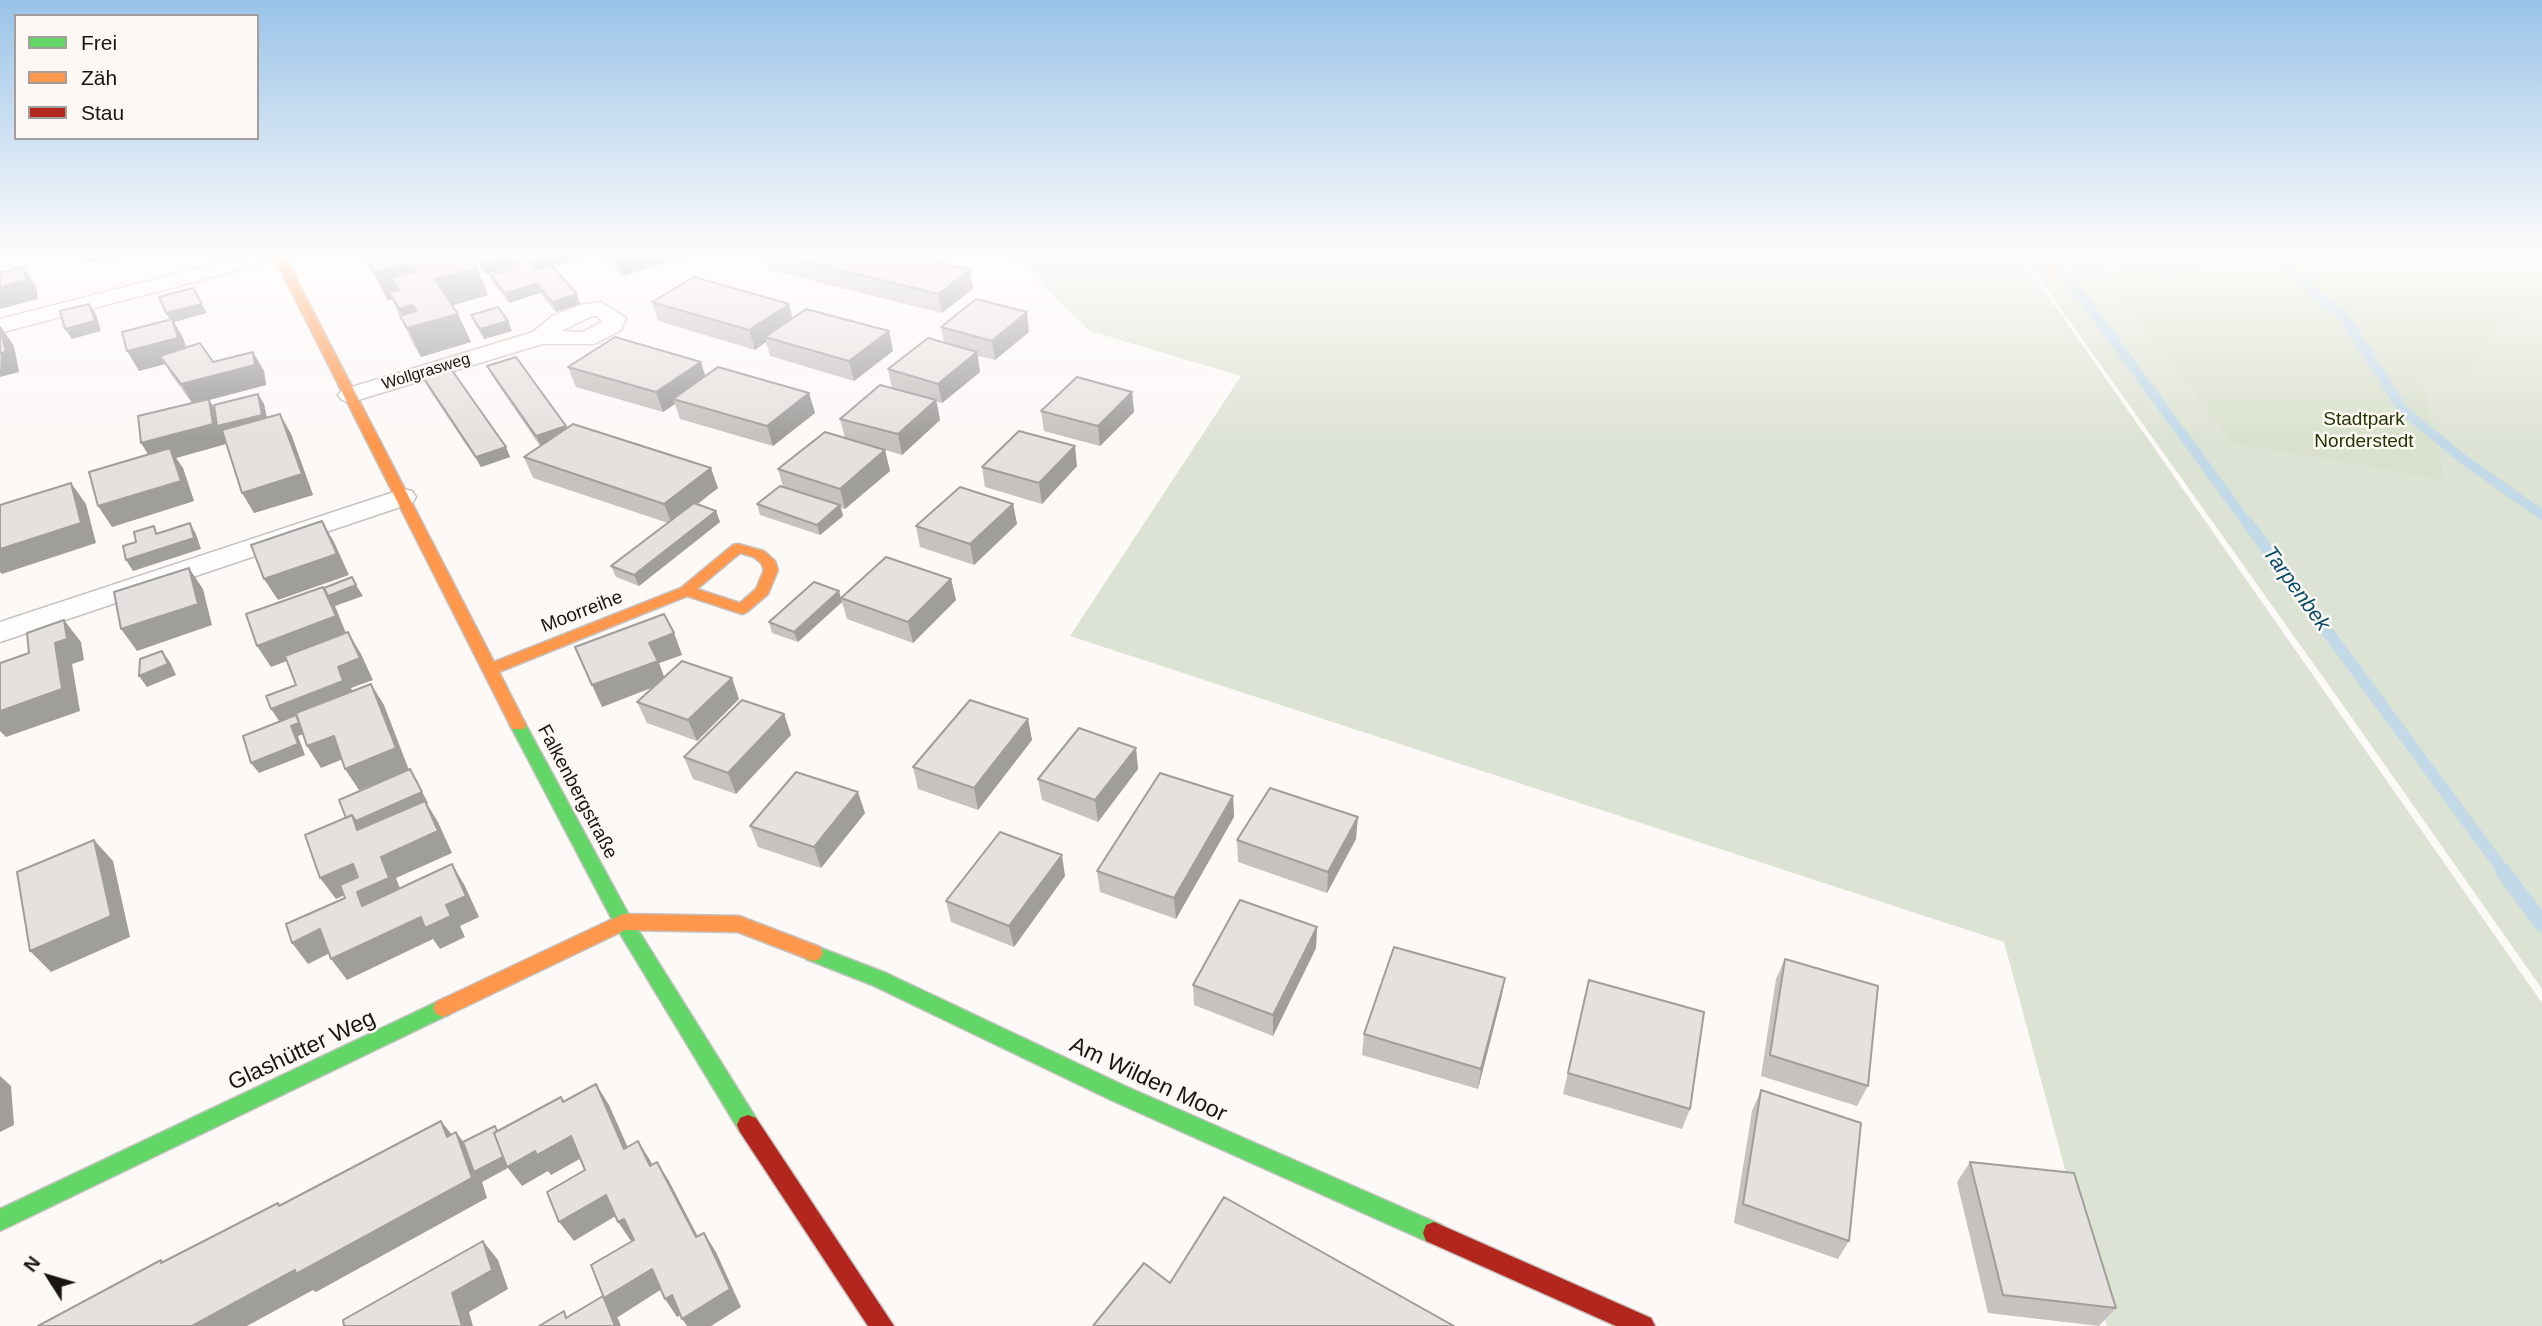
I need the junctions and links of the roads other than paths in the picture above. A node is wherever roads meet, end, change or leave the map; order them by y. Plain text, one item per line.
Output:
1 (43, 315) edge
2 (309, 315) edge
3 (0, 326) edge
4 (541, 337) dead end
5 (350, 395) junction
6 (402, 497) junction
7 (686, 591) junction
8 (0, 632) edge
9 (492, 669) junction
10 (624, 922) junction
11 (0, 1220) edge
12 (882, 1326) edge
13 (1643, 1326) edge

1 - 3 street
2 - 5 street, Falkenbergstraße
4 - 5 street, Wollgrasweg
5 - 6 street, Falkenbergstraße
6 - 8 street
6 - 9 street, Falkenbergstraße
7 - 7 street, Moorreihe
7 - 9 street, Moorreihe
9 - 10 street, Falkenbergstraße
10 - 11 street, Glashütter Weg
10 - 12 street, Falkenbergstraße
10 - 13 street, Am Wilden Moor

